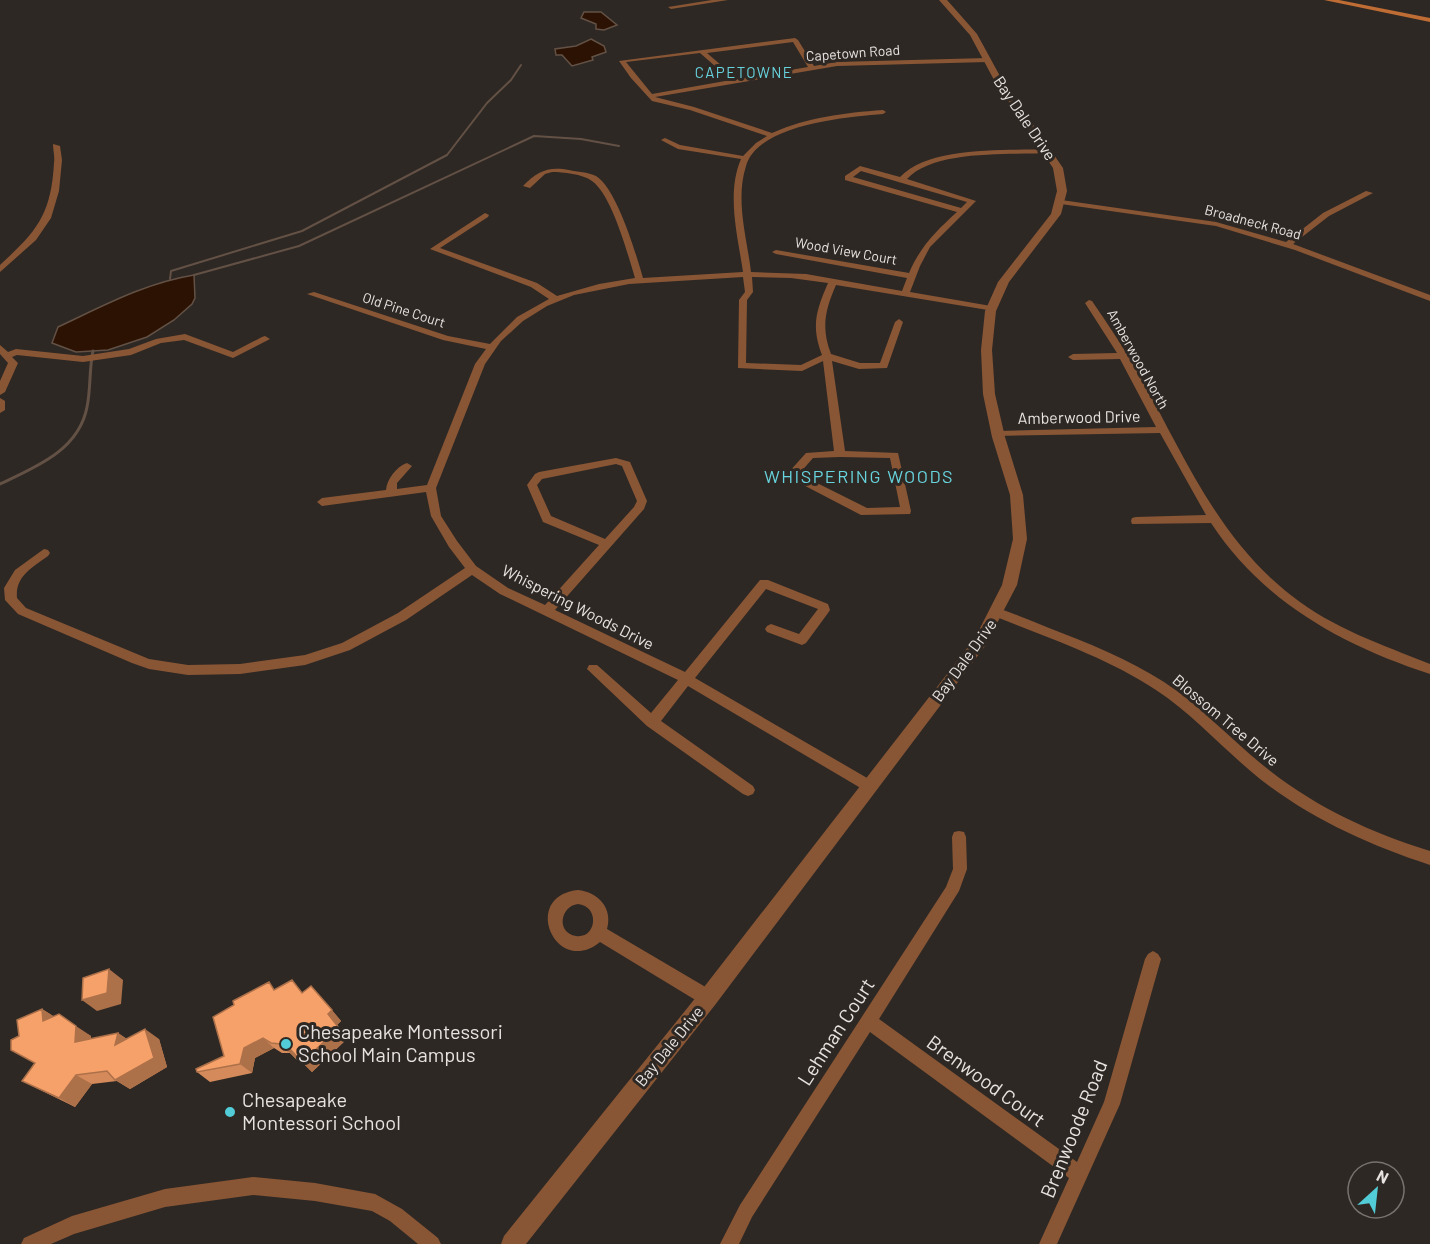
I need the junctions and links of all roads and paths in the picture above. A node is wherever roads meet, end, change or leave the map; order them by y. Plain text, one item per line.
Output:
1 (724, 0) edge
2 (943, 0) edge
3 (1328, 0) edge
4 (671, 7) dead end
5 (1430, 20) edge
6 (701, 51) junction
7 (987, 60) junction
8 (811, 67) junction
9 (734, 80) junction
10 (651, 96) junction
11 (883, 112) dead end
12 (771, 135) junction
13 (665, 140) dead end
14 (57, 146) dead end
15 (1049, 151) junction
16 (745, 158) junction
17 (902, 180) junction
18 (527, 186) dead end
19 (1370, 193) dead end
20 (1061, 202) junction
21 (963, 211) junction
22 (485, 215) dead end
23 (1288, 244) junction
24 (776, 252) dead end
25 (0, 269) edge
26 (748, 274) junction
27 (911, 276) junction
28 (640, 280) junction
29 (833, 282) junction
30 (311, 294) dead end
31 (905, 294) junction
32 (1430, 298) edge
33 (555, 299) junction
34 (1089, 303) dead end
35 (991, 309) junction
36 (899, 322) dead end
37 (265, 339) dead end
38 (490, 347) junction
39 (4, 351) edge
40 (826, 356) junction
41 (1123, 356) junction
42 (1073, 357) dead end
43 (0, 392) edge
44 (0, 401) edge
45 (0, 410) edge
46 (1162, 430) junction
47 (998, 434) junction
48 (840, 454) junction
49 (407, 466) dead end
50 (431, 488) junction
51 (392, 493) junction
52 (322, 502) dead end
53 (1212, 519) junction
54 (1136, 521) dead end
55 (607, 544) junction
56 (44, 553) dead end
57 (472, 569) junction
58 (547, 611) junction
59 (998, 613) junction
60 (771, 629) dead end
61 (593, 669) dead end
62 (1430, 669) edge
63 (687, 679) junction
64 (651, 722) junction
65 (869, 786) junction
66 (748, 790) dead end
67 (959, 837) dead end
68 (1430, 858) edge
69 (598, 932) dead end
70 (1153, 959) dead end
71 (708, 998) junction
72 (868, 1021) junction
73 (1080, 1175) junction
74 (30, 1244) edge
75 (432, 1244) edge
76 (512, 1244) edge
77 (729, 1244) edge
78 (1048, 1244) edge

1 - 4 street
2 - 7 street, Bay Dale Drive
3 - 5 main road
6 - 8 street
6 - 9 street
6 - 10 street
7 - 8 street, Capetown Road
7 - 15 street, Bay Dale Drive
8 - 9 street, Capetown Road
9 - 10 street, Capetown Road
10 - 12 street
11 - 12 street
12 - 16 street
13 - 16 street
14 - 25 street
15 - 17 street
15 - 20 street, Bay Dale Drive
16 - 26 street
17 - 21 street
17 - 21 street
18 - 28 street
19 - 23 street
20 - 23 street, Broadneck Road
20 - 35 street, Bay Dale Drive
21 - 27 street
22 - 33 street
23 - 32 street, Broadneck Road
24 - 27 street, Wood View Court
26 - 28 street
26 - 29 street
26 - 40 street
27 - 31 street
28 - 33 street
29 - 31 street
29 - 40 street
30 - 38 street, Old Pine Court
31 - 35 street
33 - 38 street
34 - 41 street, Amberwood North
35 - 47 street, Bay Dale Drive
36 - 40 street
37 - 39 street
38 - 50 street
39 - 43 street
40 - 48 street
41 - 42 street
41 - 46 street, Amberwood North
44 - 45 street
46 - 47 street, Amberwood Drive
46 - 53 street, Amberwood North
47 - 59 street, Bay Dale Drive
48 - 48 street
49 - 51 street
50 - 51 street
50 - 57 street, Whispering Woods Drive
51 - 52 street
53 - 54 street
53 - 62 street, Amberwood North
55 - 55 street
55 - 58 street
56 - 57 street
57 - 58 street, Whispering Woods Drive
58 - 63 street, Whispering Woods Drive
59 - 65 street, Bay Dale Drive
59 - 68 street, Blossom Tree Drive
60 - 63 street
61 - 64 street
63 - 64 street
63 - 65 street, Whispering Woods Drive
64 - 66 street
65 - 71 street, Bay Dale Drive
67 - 72 street, Lehman Court
69 - 71 street
70 - 73 street, Brenwoode Road
71 - 76 street, Bay Dale Drive
72 - 73 street, Brenwood Court
72 - 77 street, Lehman Court
73 - 78 street, Brenwoode Road
74 - 75 street

